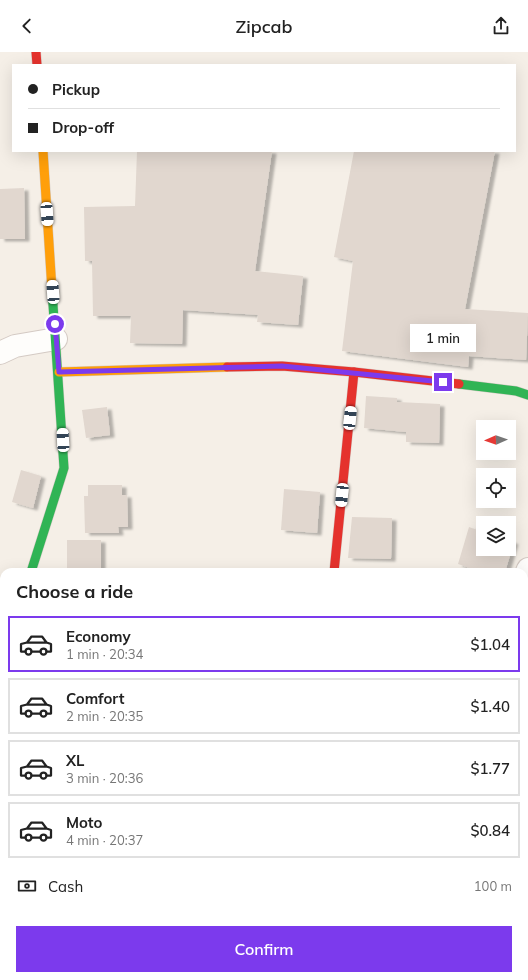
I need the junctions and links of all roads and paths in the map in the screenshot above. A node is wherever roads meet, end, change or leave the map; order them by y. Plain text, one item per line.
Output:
1 (36, 52) edge
2 (37, 64) edge
3 (43, 152) edge
4 (56, 339) junction
5 (0, 353) edge
6 (59, 372) junction
7 (354, 372) junction
8 (528, 395) edge
9 (32, 568) edge
10 (334, 568) edge

1 - 2 street
3 - 4 street
4 - 5 street
4 - 6 street
6 - 7 street
6 - 9 street
7 - 8 street
7 - 10 street

